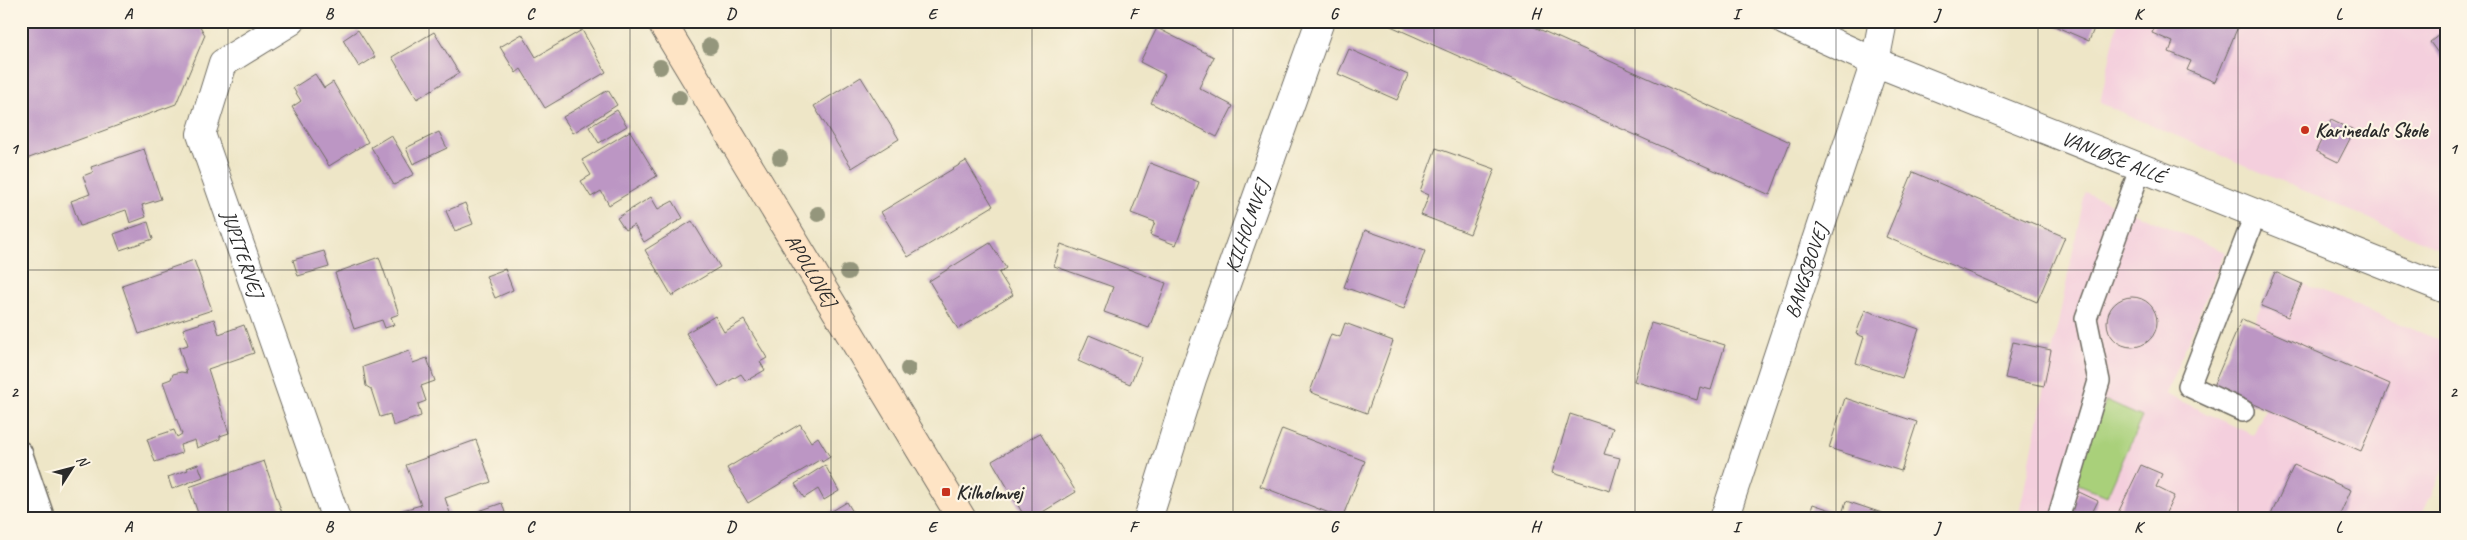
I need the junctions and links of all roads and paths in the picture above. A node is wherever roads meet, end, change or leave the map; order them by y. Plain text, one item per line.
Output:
1 (291, 21) edge
2 (661, 21) edge
3 (1320, 21) edge
4 (1785, 21) edge
5 (1882, 21) edge
6 (1875, 62) junction
7 (2141, 167) junction
8 (2256, 213) junction
9 (2446, 289) edge
10 (2243, 410) dead end
11 (21, 452) edge
12 (44, 519) edge
13 (336, 519) edge
14 (962, 519) edge
15 (1148, 519) edge
16 (1724, 519) edge
17 (2058, 519) edge

1 - 13 street, JUPITERVEJ
2 - 14 street, APOLLOVEJ
3 - 15 street, KILHOLMVEJ
4 - 6 street, VANLØSE ALLÉ
5 - 6 street, BANGSBOVEJ
6 - 7 street, VANLØSE ALLÉ
6 - 16 street, BANGSBOVEJ
7 - 8 street, VANLØSE ALLÉ
7 - 17 lane
8 - 9 street, VANLØSE ALLÉ
8 - 10 lane
11 - 12 lane

